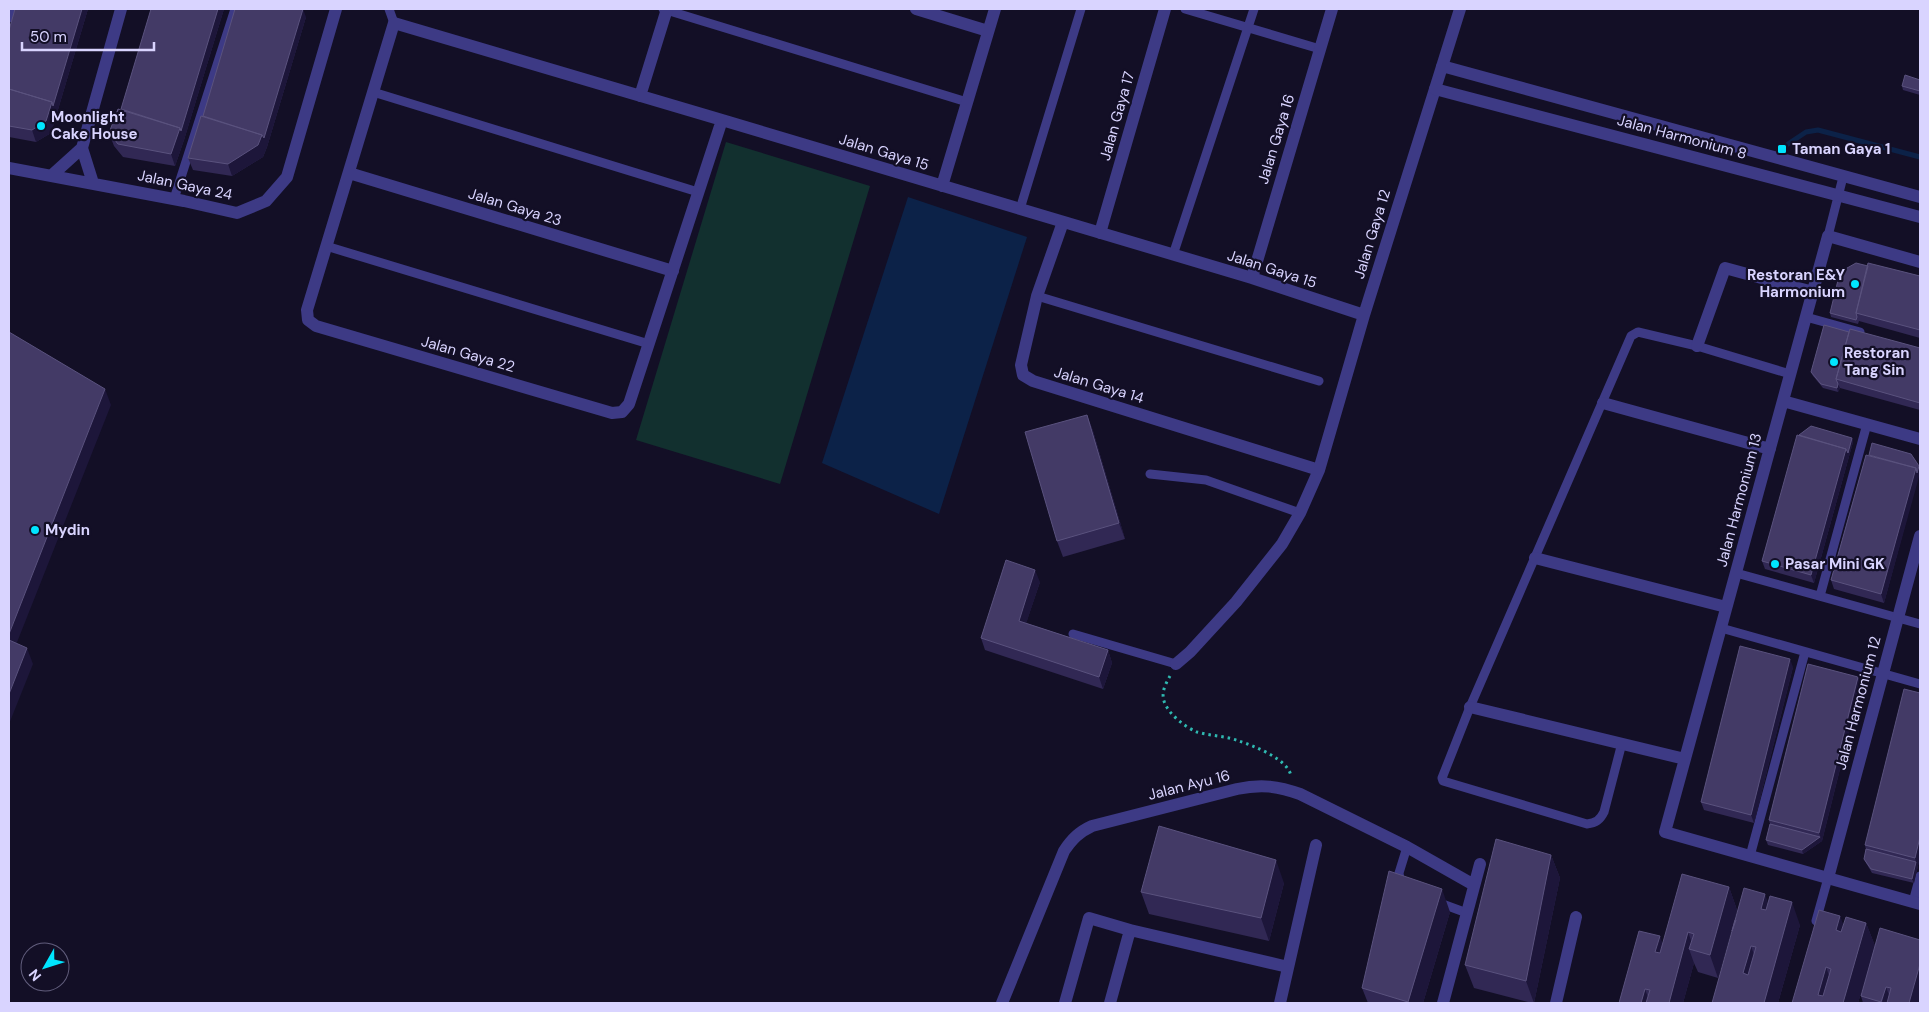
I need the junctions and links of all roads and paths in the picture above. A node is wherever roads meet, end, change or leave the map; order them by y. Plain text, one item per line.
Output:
1 (12, 9) edge
2 (121, 9) edge
3 (234, 9) edge
4 (336, 9) edge
5 (389, 9) edge
6 (666, 9) edge
7 (916, 9) edge
8 (995, 9) edge
9 (1081, 9) edge
10 (1165, 9) edge
11 (1185, 9) edge
12 (1254, 9) edge
13 (1332, 9) edge
14 (1460, 9) edge
15 (9, 18) edge
16 (394, 23) junction
17 (1248, 28) junction
18 (988, 31) junction
19 (1320, 49) junction
20 (1442, 66) junction
21 (1435, 89) junction
22 (373, 92) junction
23 (640, 96) junction
24 (967, 102) junction
25 (722, 120) junction
26 (82, 148) junction
27 (9, 168) edge
28 (349, 173) junction
29 (51, 176) junction
30 (1843, 177) junction
31 (93, 183) junction
32 (942, 186) junction
33 (698, 192) junction
34 (1839, 194) junction
35 (1920, 197) edge
36 (174, 199) junction
37 (1020, 209) junction
38 (1920, 217) edge
39 (1063, 222) junction
40 (1100, 233) junction
41 (1828, 236) junction
42 (326, 246) junction
43 (1173, 255) junction
44 (1920, 262) edge
45 (673, 271) junction
46 (1252, 278) junction
47 (1813, 292) junction
48 (1036, 296) junction
49 (1364, 315) junction
50 (1806, 316) junction
51 (1873, 335) edge
52 (649, 344) junction
53 (1697, 346) junction
54 (1790, 374) junction
55 (1319, 381) dead end
56 (1783, 401) junction
57 (1603, 403) junction
58 (1867, 424) junction
59 (1920, 438) edge
60 (1770, 449) junction
61 (1319, 470) junction
62 (1150, 474) dead end
63 (1300, 513) junction
64 (1920, 536) edge
65 (1535, 558) junction
66 (1736, 573) junction
67 (1820, 596) junction
68 (1726, 607) junction
69 (1898, 618) junction
70 (1920, 624) edge
71 (1721, 628) junction
72 (1073, 634) dead end
73 (1805, 652) junction
74 (1176, 664) junction
75 (1883, 674) junction
76 (1920, 684) edge
77 (1470, 707) junction
78 (1622, 743) junction
79 (1685, 759) junction
80 (1291, 791) junction
81 (1316, 845) dead end
82 (1407, 848) junction
83 (1750, 856) junction
84 (1480, 864) dead end
85 (1920, 876) edge
86 (1828, 878) junction
87 (1474, 885) junction
88 (1407, 891) edge
89 (1424, 897) edge
90 (1917, 903) edge
91 (1467, 913) junction
92 (1576, 917) dead end
93 (1814, 929) edge
94 (1130, 930) junction
95 (1288, 968) junction
96 (1008, 990) junction
97 (1002, 1003) edge
98 (1006, 1003) edge
99 (1066, 1003) edge
100 (1110, 1003) edge
101 (1280, 1003) edge
102 (1443, 1003) edge
103 (1556, 1003) edge

1 - 15 lane
2 - 26 street
3 - 36 lane
4 - 36 street, Jalan Gaya 24
5 - 16 lane
6 - 23 street
6 - 24 lane
7 - 18 street
8 - 18 street
9 - 37 lane
10 - 40 street, Jalan Gaya 17
11 - 17 lane
12 - 17 lane
13 - 19 street, Jalan Gaya 16
14 - 20 street, Jalan Gaya 12
16 - 22 street, Jalan Gaya 22
16 - 23 street, Jalan Gaya 15
17 - 19 lane
17 - 43 lane
18 - 24 street
19 - 46 street, Jalan Gaya 16
20 - 21 street, Jalan Gaya 12
20 - 30 street, Jalan Harmonium 8
21 - 34 street, Jalan Harmonium 8
21 - 49 street, Jalan Gaya 12
22 - 28 street, Jalan Gaya 22
22 - 33 lane
23 - 25 street, Jalan Gaya 15
24 - 32 street
25 - 32 street, Jalan Gaya 15
25 - 33 street, Jalan Gaya 22
26 - 29 street
26 - 31 street
27 - 29 street, Jalan Gaya 24
28 - 42 street, Jalan Gaya 22
28 - 45 street, Jalan Gaya 23
29 - 31 street, Jalan Gaya 24
30 - 34 lane, Jalan Harmonium 13
30 - 35 street, Jalan Harmonium 8
31 - 36 street, Jalan Gaya 24
32 - 37 street, Jalan Gaya 15
33 - 45 street, Jalan Gaya 22
34 - 38 street, Jalan Harmonium 8
34 - 41 lane, Jalan Harmonium 13
37 - 39 street, Jalan Gaya 15
39 - 40 street, Jalan Gaya 15
39 - 48 street, Jalan Gaya 14
40 - 43 street, Jalan Gaya 15
41 - 44 street
41 - 47 street, Jalan Harmonium 13
42 - 52 lane
42 - 52 street, Jalan Gaya 22
43 - 46 street, Jalan Gaya 15
45 - 52 street, Jalan Gaya 22
46 - 49 street, Jalan Gaya 15
47 - 50 street, Jalan Harmonium 13
47 - 53 street
48 - 55 lane
48 - 61 street, Jalan Gaya 14
49 - 61 street, Jalan Gaya 12
50 - 51 lane
50 - 54 street, Jalan Harmonium 13
53 - 54 lane
53 - 57 lane
54 - 56 street, Jalan Harmonium 13
56 - 58 street
56 - 60 street, Jalan Harmonium 13
57 - 60 street
57 - 65 lane
58 - 59 street
58 - 67 lane
60 - 66 street, Jalan Harmonium 13
61 - 63 street, Jalan Gaya 12
62 - 63 lane
63 - 74 street, Jalan Gaya 12
64 - 69 street, Jalan Harmonium 12
65 - 68 street
65 - 77 lane
66 - 67 lane
66 - 68 street, Jalan Harmonium 13
67 - 69 lane
68 - 71 street, Jalan Harmonium 13
69 - 70 lane
69 - 75 street, Jalan Harmonium 12
71 - 73 lane
71 - 79 street, Jalan Harmonium 13
72 - 74 lane
73 - 75 lane
73 - 83 lane
74 - 80 path
75 - 76 lane
75 - 86 street, Jalan Harmonium 12
77 - 78 street
77 - 78 lane
78 - 79 street
79 - 83 street, Jalan Harmonium 13
80 - 82 street, Jalan Ayu 16
80 - 96 street, Jalan Ayu 16
81 - 95 street
82 - 87 street, Jalan Ayu 16
82 - 88 lane
83 - 86 street
84 - 87 street
85 - 90 lane
86 - 90 street
86 - 93 lane
87 - 91 street
89 - 91 lane
91 - 102 street
92 - 103 street
94 - 95 street
94 - 99 street
94 - 100 street
95 - 101 street
96 - 97 street, Jalan Ayu 16
96 - 98 street

